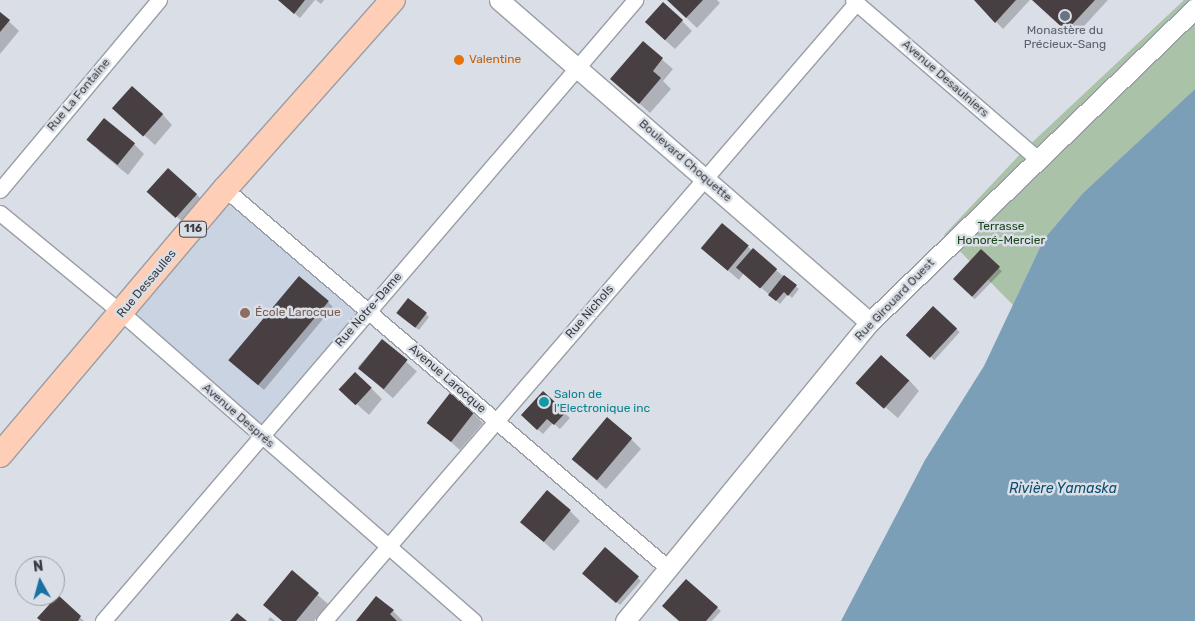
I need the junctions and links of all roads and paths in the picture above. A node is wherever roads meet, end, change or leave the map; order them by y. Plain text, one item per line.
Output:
1 (158, 0) edge
2 (499, 0) edge
3 (635, 0) edge
4 (391, 2) edge
5 (854, 2) edge
6 (1195, 8) edge
7 (577, 68) junction
8 (1038, 159) junction
9 (705, 179) junction
10 (226, 189) junction
11 (0, 190) edge
12 (0, 213) edge
13 (368, 312) junction
14 (123, 314) junction
15 (870, 322) junction
16 (496, 421) junction
17 (261, 436) junction
18 (0, 455) edge
19 (388, 546) junction
20 (668, 568) junction
21 (103, 621) edge
22 (324, 621) edge
23 (474, 621) edge
24 (625, 621) edge

1 - 11 street, Rue La Fontaine
2 - 7 street, Boulevard Choquette
3 - 7 street, Rue Notre-Dame
4 - 10 main road, Rue Dessaulles / 116
5 - 8 street, Avenue Desaulniers
5 - 9 street, Rue Nichols
6 - 8 street, Rue Girouard Ouest
7 - 9 street, Boulevard Choquette
7 - 13 street, Rue Notre-Dame
8 - 15 street, Rue Girouard Ouest
9 - 15 street, Boulevard Choquette
9 - 16 street, Rue Nichols
10 - 13 street, Avenue Larocque
10 - 14 main road, Rue Dessaulles / 116
12 - 14 street, Avenue Després
13 - 16 street, Avenue Larocque
13 - 17 street, Rue Notre-Dame
14 - 17 street, Avenue Després
14 - 18 main road, Rue Dessaulles / 116
15 - 20 street, Rue Girouard Ouest
16 - 19 street, Rue Nichols
16 - 20 street, Avenue Larocque
17 - 19 street, Avenue Després
17 - 21 street, Rue Notre-Dame
19 - 22 street, Rue Nichols
19 - 23 street, Avenue Després
20 - 24 street, Rue Girouard Ouest

